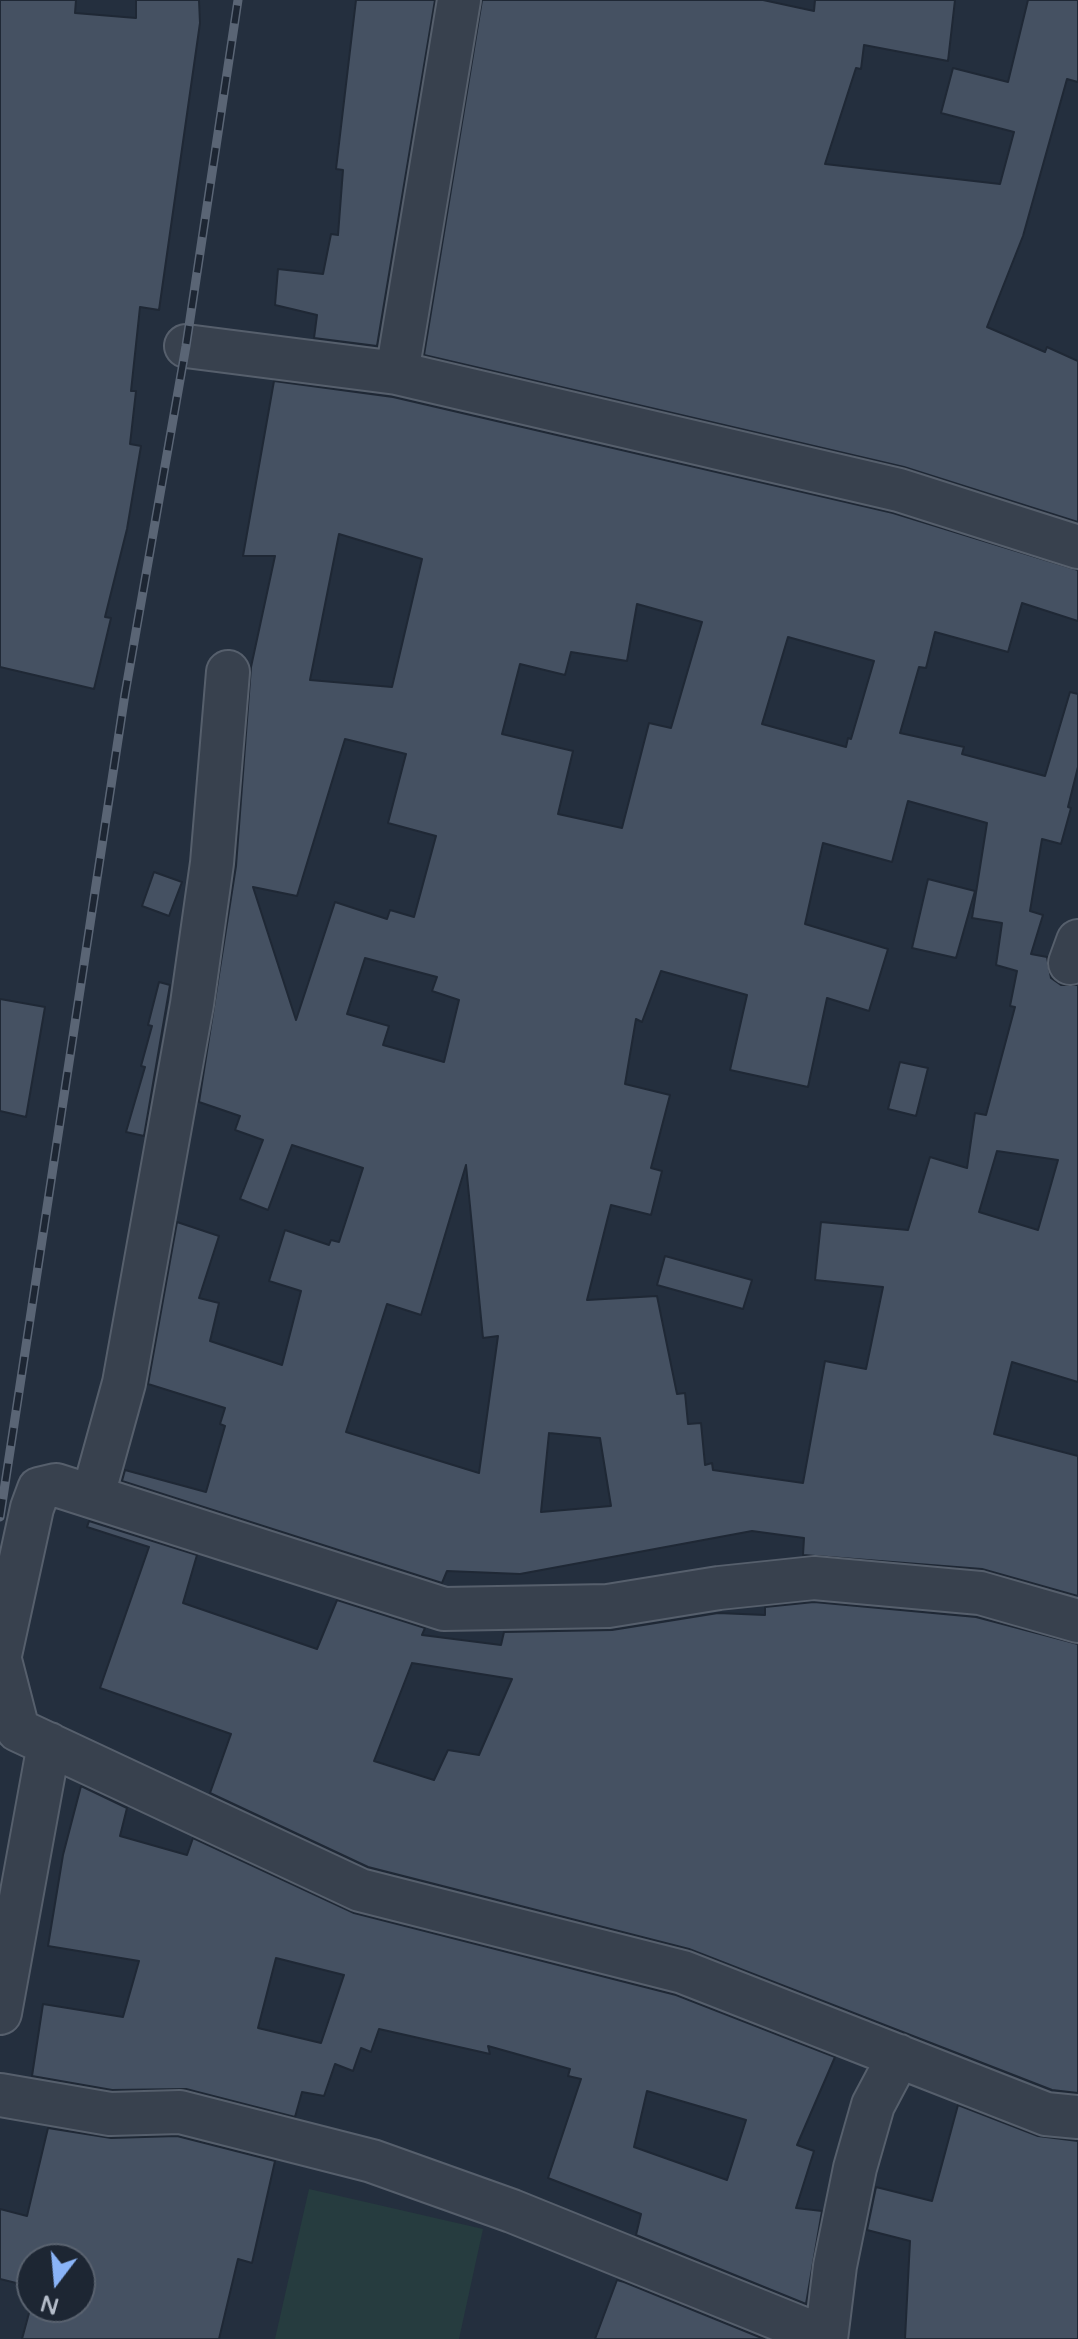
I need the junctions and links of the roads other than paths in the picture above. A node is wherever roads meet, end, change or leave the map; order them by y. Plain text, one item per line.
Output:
1 (459, 0) edge
2 (186, 346) dead end
3 (397, 373) junction
4 (1078, 547) edge
5 (228, 672) dead end
6 (93, 1495) junction
7 (12, 1563) edge
8 (1078, 1621) edge
9 (0, 1657) edge
10 (49, 1744) junction
11 (0, 2013) edge
12 (899, 2056) junction
13 (0, 2095) edge
14 (1078, 2117) edge
15 (826, 2339) edge

1 - 3 street
2 - 3 street
3 - 4 street
5 - 6 street
6 - 7 street
6 - 8 street
7 - 9 street
9 - 10 street
10 - 11 street
10 - 12 street
12 - 14 street
12 - 15 street
13 - 15 street

